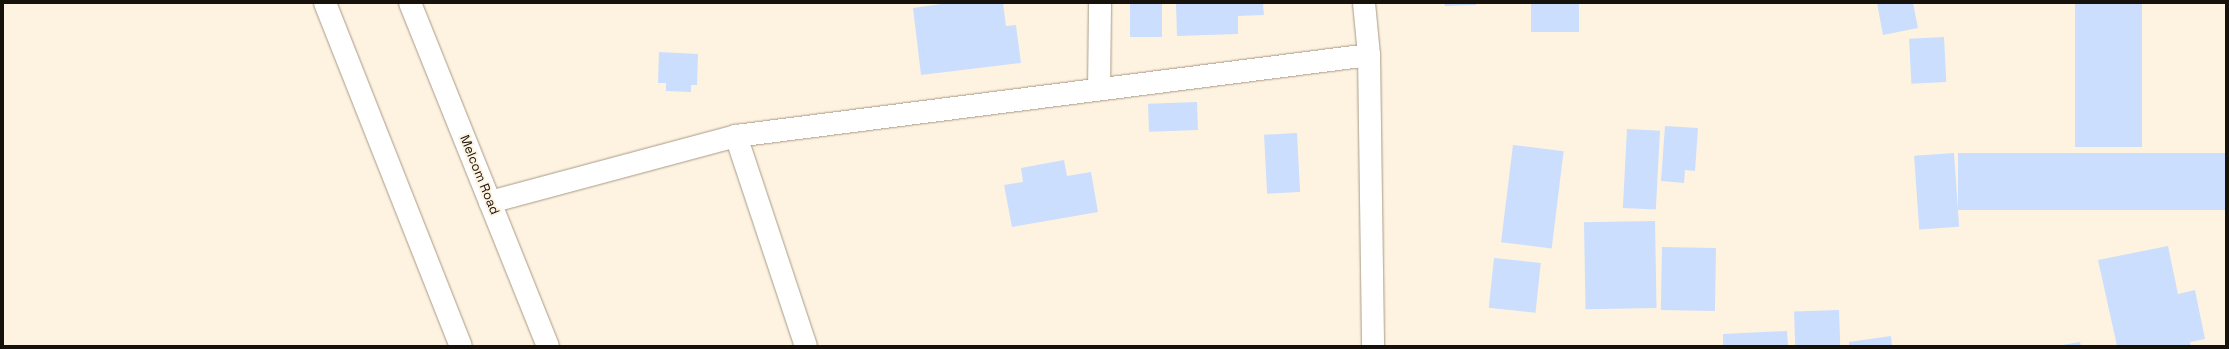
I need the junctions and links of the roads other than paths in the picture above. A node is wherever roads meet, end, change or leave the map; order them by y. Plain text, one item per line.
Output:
1 (325, 3) edge
2 (410, 3) edge
3 (1100, 3) edge
4 (1364, 3) edge
5 (1370, 54) junction
6 (1099, 89) junction
7 (736, 136) junction
8 (490, 202) junction
9 (461, 346) edge
10 (548, 346) edge
11 (806, 346) edge
12 (1373, 346) edge

1 - 9 street
2 - 8 street, Melcom Road
3 - 6 street
4 - 5 street
5 - 6 street
5 - 12 street
6 - 7 street
7 - 8 street
7 - 11 street
8 - 10 street, Melcom Road

